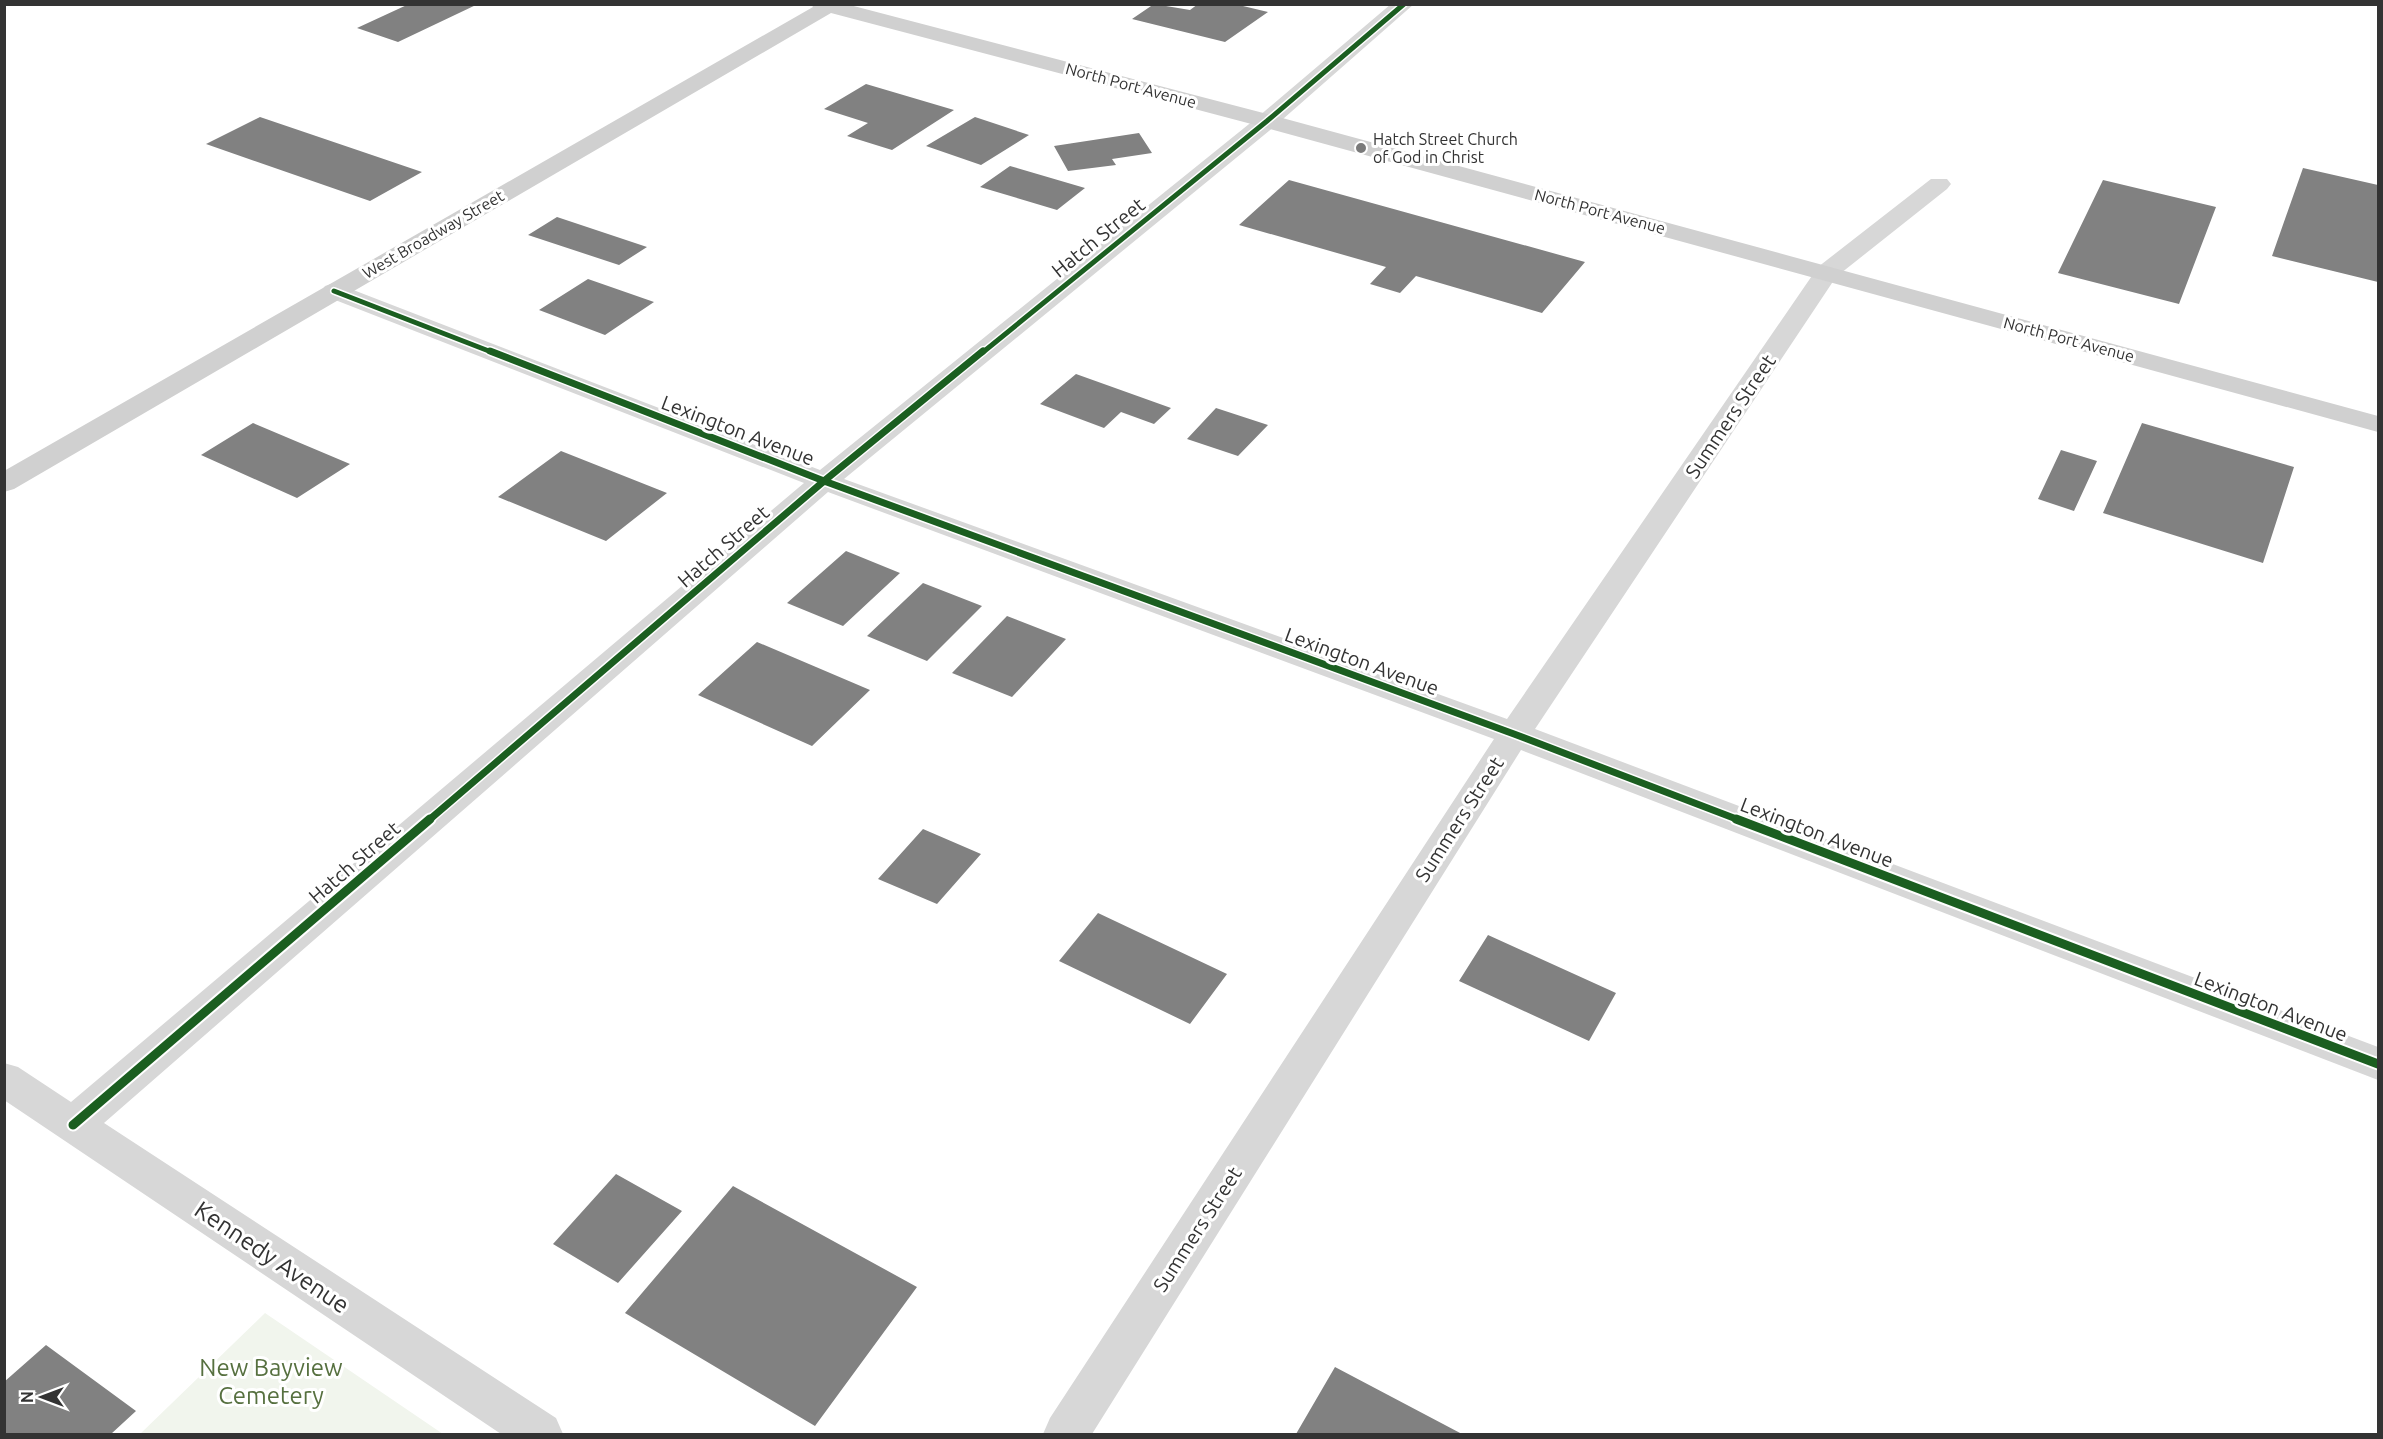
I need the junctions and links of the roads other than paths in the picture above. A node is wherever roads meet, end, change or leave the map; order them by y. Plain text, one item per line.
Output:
1 (1404, 4) edge
2 (827, 5) edge
3 (1267, 121) junction
4 (1939, 184) dead end
5 (1827, 272) junction
6 (334, 291) junction
7 (2379, 424) edge
8 (824, 481) junction
9 (4, 483) edge
10 (1514, 734) junction
11 (2379, 1065) edge
12 (4, 1079) edge
13 (73, 1125) junction
14 (540, 1434) edge
15 (1066, 1434) edge

1 - 3 street, Hatch Street
2 - 3 main road, North Port Avenue
2 - 6 main road, West Broadway Street
3 - 5 main road, North Port Avenue
3 - 8 street, Hatch Street
4 - 5 street, Summers Street
5 - 7 main road, North Port Avenue
5 - 10 street, Summers Street
6 - 8 street, Lexington Avenue
6 - 9 main road, West Broadway Street
8 - 10 street, Lexington Avenue
8 - 13 street, Hatch Street
10 - 11 street, Lexington Avenue
10 - 15 street, Summers Street
12 - 13 street, Kennedy Avenue
13 - 14 street, Kennedy Avenue

